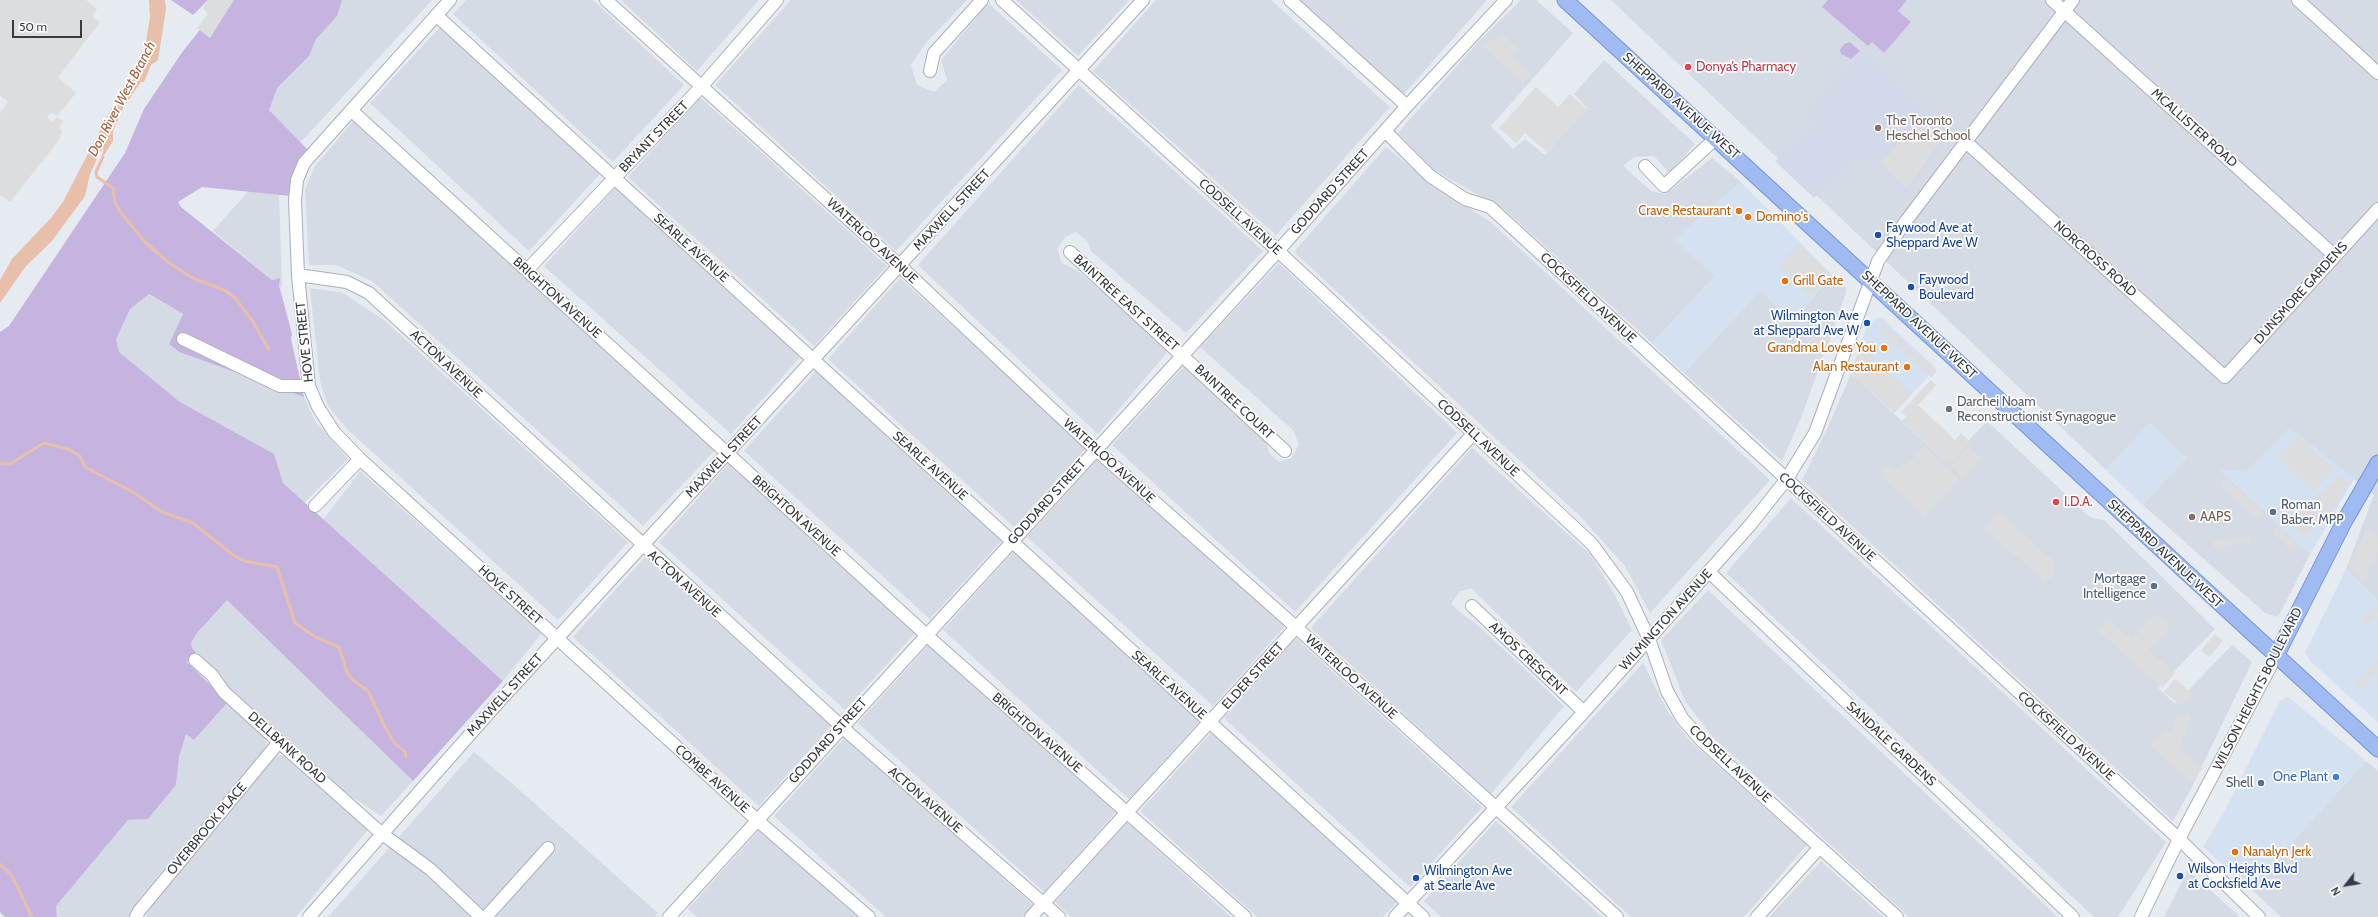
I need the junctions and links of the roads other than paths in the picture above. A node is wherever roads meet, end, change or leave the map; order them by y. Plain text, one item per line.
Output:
1 (450, 0) edge
2 (606, 0) edge
3 (777, 0) edge
4 (982, 0) edge
5 (1002, 0) edge
6 (1144, 0) edge
7 (1290, 0) edge
8 (1506, 0) edge
9 (1565, 0) edge
10 (2052, 0) edge
11 (2073, 0) edge
12 (2298, 0) edge
13 (2065, 11) junction
14 (436, 15) junction
15 (930, 71) dead end
16 (1080, 71) junction
17 (2378, 73) edge
18 (702, 86) junction
19 (1407, 106) junction
20 (352, 110) junction
21 (1385, 131) junction
22 (1716, 138) junction
23 (1966, 142) junction
24 (1645, 166) dead end
25 (614, 178) junction
26 (2378, 209) edge
27 (1278, 251) junction
28 (1070, 252) dead end
29 (2335, 256) junction
30 (900, 266) junction
31 (526, 270) junction
32 (298, 275) junction
33 (1870, 279) junction
34 (183, 340) dead end
35 (1182, 354) junction
36 (813, 360) junction
37 (2225, 377) joint
38 (309, 386) junction
39 (1473, 434) junction
40 (1096, 449) junction
41 (1286, 451) dead end
42 (728, 454) junction
43 (360, 459) junction
44 (2378, 463) edge
45 (1786, 480) junction
46 (315, 506) dead end
47 (1012, 541) junction
48 (642, 546) junction
49 (1709, 572) junction
50 (1472, 606) dead end
51 (1297, 628) junction
52 (926, 635) junction
53 (558, 638) junction
54 (1649, 639) junction
55 (2276, 656) junction
56 (196, 660) dead end
57 (1584, 712) junction
58 (1211, 723) junction
59 (841, 727) junction
60 (279, 742) junction
61 (2378, 749) edge
62 (1495, 808) junction
63 (1127, 812) junction
64 (757, 820) junction
65 (381, 833) junction
66 (2180, 839) junction
67 (1820, 847) junction
68 (548, 848) dead end
69 (1044, 903) junction
70 (1408, 903) junction
71 (674, 916) edge
72 (2256, 916) edge
73 (136, 917) edge
74 (310, 917) edge
75 (481, 917) edge
76 (486, 917) edge
77 (869, 917) edge
78 (1031, 917) edge
79 (1059, 917) edge
80 (1245, 917) edge
81 (1395, 917) edge
82 (1424, 917) edge
83 (1617, 917) edge
84 (1757, 917) edge
85 (1897, 917) edge
86 (2073, 917) edge
87 (2141, 917) edge

1 - 14 street, HOVE STREET
2 - 18 street, WATERLOO AVENUE
3 - 18 street, BRYANT STREET
4 - 15 street
5 - 16 street, CODSELL AVENUE
6 - 16 street, MAXWELL STREET
7 - 19 street
8 - 19 street, GODDARD STREET
9 - 22 main road, SHEPPARD AVENUE WEST
10 - 13 street, MCALLISTER ROAD
11 - 13 street
12 - 17 street
13 - 23 street
13 - 29 street, MCALLISTER ROAD
14 - 20 street, HOVE STREET
14 - 25 street, SEARLE AVENUE
16 - 27 street, CODSELL AVENUE
16 - 30 street, MAXWELL STREET
18 - 25 street, BRYANT STREET
18 - 30 street, WATERLOO AVENUE
19 - 21 street, GODDARD STREET
20 - 31 street, BRIGHTON AVENUE
20 - 32 street, HOVE STREET
21 - 27 street, GODDARD STREET
21 - 45 street, COCKSFIELD AVENUE
22 - 24 street
22 - 33 main road, SHEPPARD AVENUE WEST
23 - 33 street
23 - 37 street, NORCROSS ROAD
25 - 31 street, BRYANT STREET
25 - 36 street, SEARLE AVENUE
26 - 29 street, DUNSMORE GARDENS
27 - 35 street, GODDARD STREET
27 - 39 street, CODSELL AVENUE
28 - 35 street, BAINTREE EAST STREET
29 - 37 street, DUNSMORE GARDENS
30 - 36 street, MAXWELL STREET
30 - 40 street, WATERLOO AVENUE
31 - 42 street, BRIGHTON AVENUE
32 - 38 street, HOVE STREET
32 - 48 street, ACTON AVENUE
33 - 45 street, WILMINGTON AVENUE
33 - 55 main road, SHEPPARD AVENUE WEST
34 - 38 street
35 - 40 street, GODDARD STREET
35 - 41 street, BAINTREE COURT
36 - 42 street, MAXWELL STREET
36 - 47 street, SEARLE AVENUE
38 - 43 street, HOVE STREET
39 - 51 street, ELDER STREET
39 - 54 street, CODSELL AVENUE
40 - 47 street, GODDARD STREET
40 - 51 street, WATERLOO AVENUE
42 - 48 street, MAXWELL STREET
42 - 52 street, BRIGHTON AVENUE
43 - 46 street
43 - 53 street, HOVE STREET
44 - 55 main road, WILSON HEIGHTS BOULEVARD
45 - 49 street, WILMINGTON AVENUE
45 - 66 street, COCKSFIELD AVENUE
47 - 52 street, GODDARD STREET
47 - 58 street, SEARLE AVENUE
48 - 53 street, MAXWELL STREET
48 - 59 street, ACTON AVENUE
49 - 54 street, WILMINGTON AVENUE
49 - 86 street, SANDALE GARDENS
50 - 57 street, AMOS CRESCENT
51 - 58 street, ELDER STREET
51 - 62 street, WATERLOO AVENUE
52 - 59 street, GODDARD STREET
52 - 63 street, BRIGHTON AVENUE
53 - 64 street, COMBE AVENUE
53 - 65 street, MAXWELL STREET
54 - 57 street, WILMINGTON AVENUE
54 - 67 street, CODSELL AVENUE
55 - 61 main road, SHEPPARD AVENUE WEST
55 - 66 street, WILSON HEIGHTS BOULEVARD
56 - 60 street, DELLBANK ROAD
57 - 62 street, WILMINGTON AVENUE
58 - 63 street, ELDER STREET
58 - 70 street, SEARLE AVENUE
59 - 64 street, GODDARD STREET
59 - 69 street, ACTON AVENUE
60 - 65 street, DELLBANK ROAD
60 - 73 street, OVERBROOK PLACE
62 - 70 street, WILMINGTON AVENUE
62 - 83 street, WATERLOO AVENUE
63 - 69 street, ELDER STREET
63 - 80 street, BRIGHTON AVENUE
64 - 71 street, GODDARD STREET
64 - 77 street, COMBE AVENUE
65 - 74 street, MAXWELL STREET
65 - 75 street, DELLBANK ROAD
66 - 72 street, COCKSFIELD AVENUE
66 - 87 street, WILSON HEIGHTS BOULEVARD
67 - 84 street
67 - 85 street, CODSELL AVENUE
68 - 76 street
69 - 78 street, ELDER STREET
69 - 79 street, ACTON AVENUE
70 - 81 street, WILMINGTON AVENUE
70 - 82 street, SEARLE AVENUE

